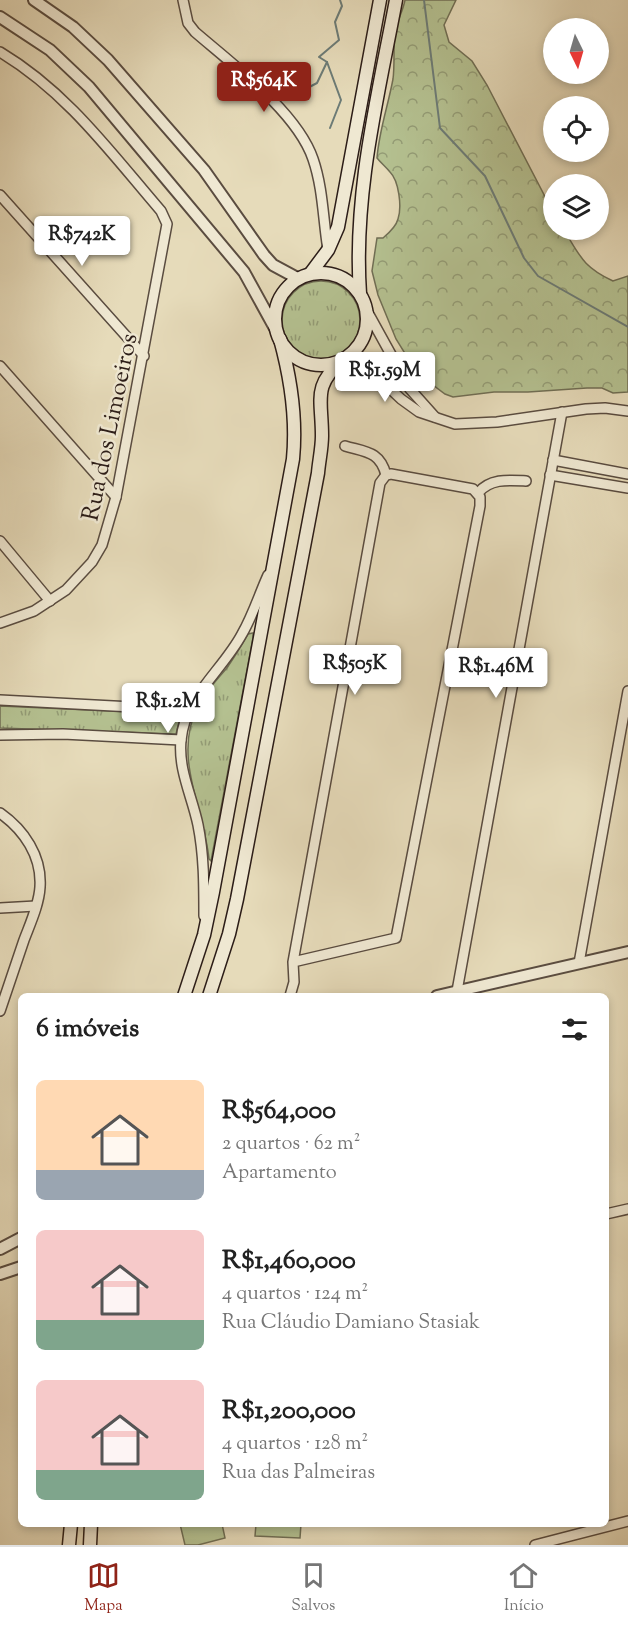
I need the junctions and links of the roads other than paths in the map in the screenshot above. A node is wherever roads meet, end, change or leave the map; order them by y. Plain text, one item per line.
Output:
1 (34, 0) edge
2 (183, 0) edge
3 (380, 0) edge
4 (396, 0) edge
5 (0, 17) edge
6 (0, 52) edge
7 (0, 195) edge
8 (328, 249) junction
9 (304, 277) junction
10 (360, 294) junction
11 (367, 311) junction
12 (279, 335) junction
13 (144, 356) junction
14 (345, 358) junction
15 (0, 366) edge
16 (628, 411) edge
17 (562, 412) junction
18 (437, 418) junction
19 (345, 446) dead end
20 (553, 460) junction
21 (628, 474) edge
22 (386, 475) junction
23 (550, 475) junction
24 (526, 481) dead end
25 (628, 488) edge
26 (478, 493) junction
27 (116, 497) junction
28 (0, 541) edge
29 (274, 562) junction
30 (50, 601) junction
31 (0, 623) edge
32 (628, 691) edge
33 (0, 700) edge
34 (189, 710) junction
35 (0, 735) edge
36 (181, 740) junction
37 (0, 813) edge
38 (36, 906) junction
39 (0, 908) edge
40 (204, 935) junction
41 (628, 952) edge
42 (294, 962) junction
43 (579, 963) junction
44 (294, 982) junction
45 (457, 991) junction
46 (185, 993) edge
47 (211, 993) edge
48 (291, 993) edge
49 (297, 993) edge
50 (449, 993) edge
51 (0, 1011) edge
52 (628, 1209) edge
53 (609, 1213) edge
54 (18, 1240) edge
55 (0, 1249) edge
56 (18, 1269) edge
57 (0, 1274) edge
58 (628, 1521) edge
59 (71, 1527) edge
60 (92, 1527) edge
61 (609, 1527) edge
62 (609, 1527) edge
63 (560, 1542) edge
64 (69, 1545) edge
65 (90, 1545) edge
66 (535, 1545) edge

1 - 9 street
2 - 8 street
3 - 8 main road
4 - 10 main road
5 - 12 street
6 - 13 street, Rua dos Limoeiros
7 - 13 street
8 - 9 main road
9 - 10 main road
9 - 12 main road
10 - 11 main road
11 - 14 main road
11 - 18 street
12 - 14 main road
12 - 29 main road
13 - 27 street, Rua dos Limoeiros
14 - 18 street
14 - 47 main road
15 - 27 street
16 - 17 street
17 - 18 street
17 - 20 street
19 - 22 street
20 - 21 street
20 - 23 street
22 - 26 street
22 - 42 street
23 - 25 street
23 - 45 street
24 - 26 street
26 - 42 street
27 - 30 street, Rua dos Limoeiros
28 - 30 street
29 - 34 street
29 - 40 main road
30 - 31 street, Rua dos Limoeiros
32 - 43 street
33 - 34 street
34 - 36 street
35 - 36 street
36 - 40 street
37 - 38 street
38 - 39 street
38 - 51 street
40 - 46 main road
41 - 43 street
42 - 44 street
43 - 45 street
44 - 48 street
44 - 49 street
45 - 50 street
52 - 53 street
54 - 55 street
56 - 57 street
58 - 61 street
59 - 64 main road
60 - 65 main road
62 - 63 street
63 - 66 street

